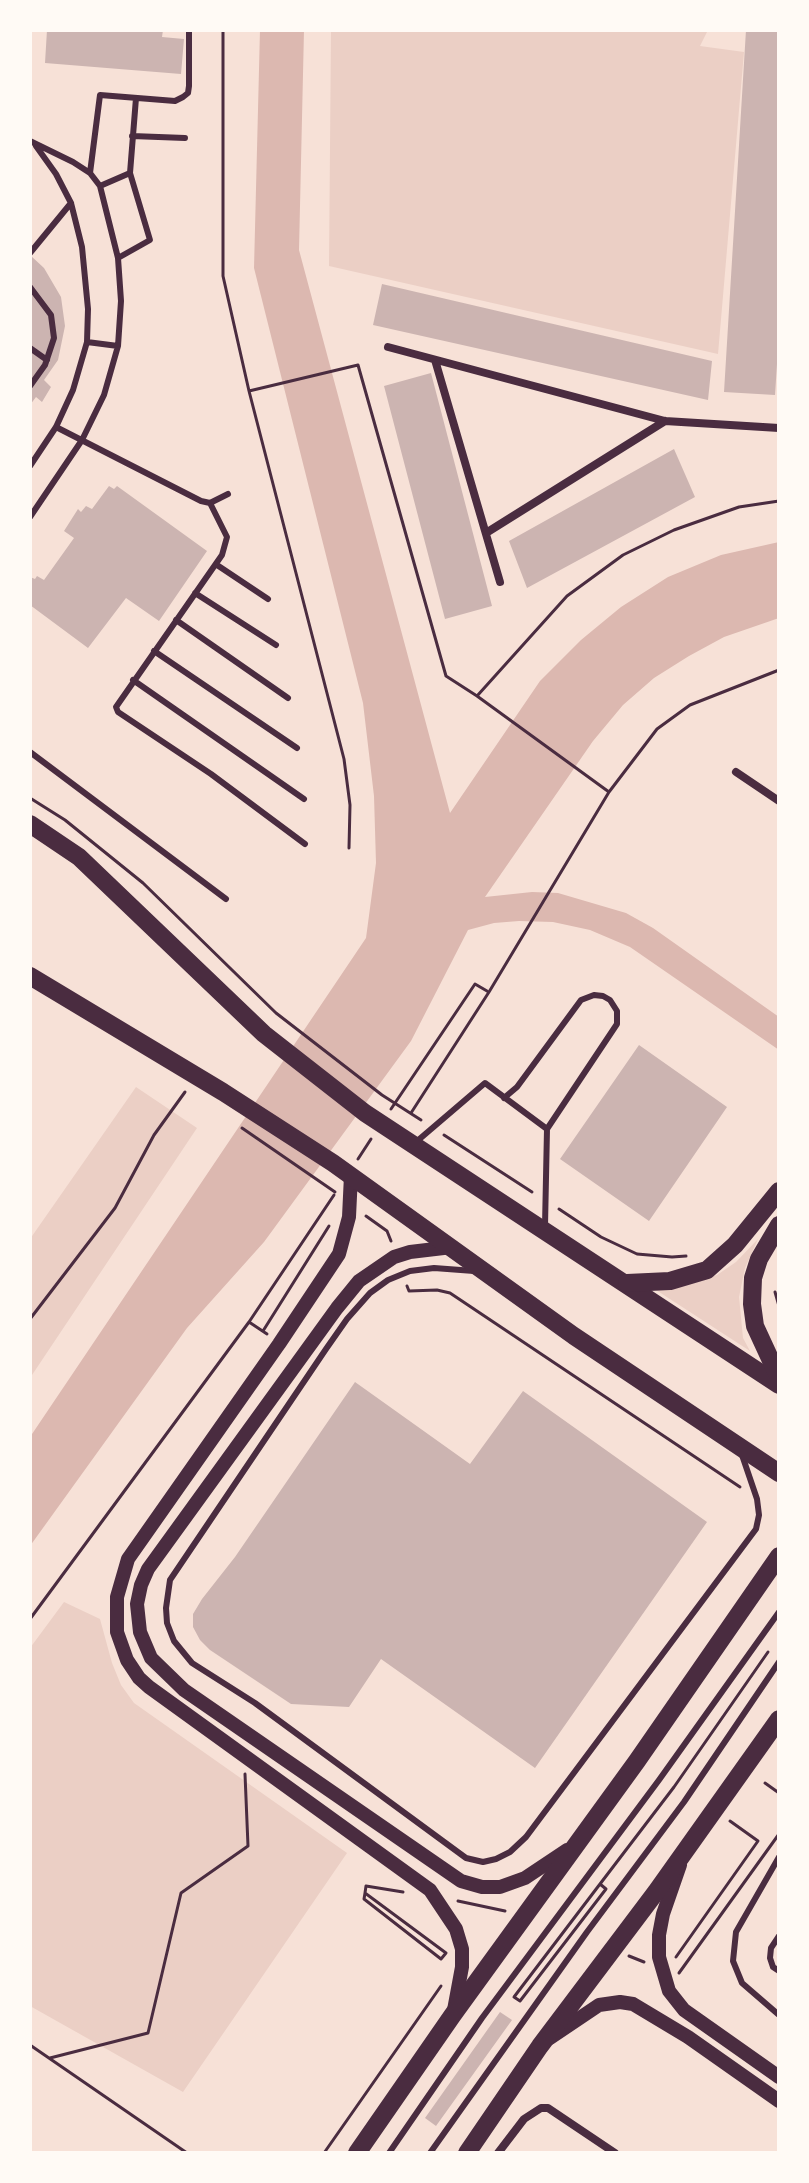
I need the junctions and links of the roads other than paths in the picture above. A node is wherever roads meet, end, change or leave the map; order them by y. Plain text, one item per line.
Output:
1 (189, 30) edge
2 (136, 98) junction
3 (132, 136) junction
4 (185, 138) dead end
5 (32, 142) edge
6 (90, 173) junction
7 (130, 173) junction
8 (100, 186) junction
9 (71, 203) junction
10 (30, 253) edge
11 (118, 258) junction
12 (30, 287) edge
13 (87, 342) junction
14 (118, 346) junction
15 (388, 347) dead end
16 (30, 348) edge
17 (47, 360) junction
18 (435, 360) junction
19 (30, 386) edge
20 (665, 421) junction
21 (56, 427) junction
22 (779, 428) edge
23 (82, 440) junction
24 (30, 466) edge
25 (228, 494) dead end
26 (210, 503) junction
27 (30, 517) edge
28 (486, 533) junction
29 (217, 565) junction
30 (500, 582) dead end
31 (195, 593) junction
32 (268, 599) dead end
33 (176, 620) junction
34 (276, 645) dead end
35 (154, 651) junction
36 (133, 680) junction
37 (288, 698) dead end
38 (297, 748) dead end
39 (30, 752) edge
40 (736, 772) dead end
41 (304, 799) dead end
42 (779, 801) edge
43 (30, 824) edge
44 (305, 844) dead end
45 (226, 899) dead end
46 (30, 976) edge
47 (504, 1098) junction
48 (547, 1129) junction
49 (414, 1145) junction
50 (352, 1169) junction
51 (779, 1191) edge
52 (779, 1225) edge
53 (545, 1230) junction
54 (452, 1247) junction
55 (485, 1272) junction
56 (627, 1283) junction
57 (779, 1378) edge
58 (779, 1385) edge
59 (739, 1444) junction
60 (779, 1473) edge
61 (779, 1556) edge
62 (779, 1612) edge
63 (779, 1662) edge
64 (779, 1719) edge
65 (582, 1836) junction
66 (685, 1852) junction
67 (779, 1857) edge
68 (779, 1936) edge
69 (779, 1971) edge
70 (779, 2015) edge
71 (452, 2016) junction
72 (710, 2030) junction
73 (540, 2046) junction
74 (700, 2046) junction
75 (779, 2077) edge
76 (779, 2101) edge
77 (357, 2153) edge
78 (389, 2153) edge
79 (430, 2153) edge
80 (467, 2153) edge
81 (498, 2153) edge
82 (615, 2153) edge

1 - 2 lane
2 - 3 lane
2 - 6 lane
3 - 4 lane
3 - 7 lane
5 - 6 lane
5 - 9 lane
6 - 8 lane
7 - 8 lane
7 - 11 lane
8 - 11 lane
9 - 10 lane
9 - 13 lane
11 - 14 lane
12 - 17 lane
13 - 14 lane
13 - 21 lane
14 - 23 lane
15 - 18 street
16 - 17 lane
17 - 19 lane
18 - 20 street
18 - 28 street
20 - 22 street
20 - 28 street
21 - 23 lane
21 - 24 lane
23 - 26 lane
23 - 27 lane
25 - 26 lane
26 - 29 lane
28 - 30 street
29 - 31 lane
29 - 32 lane
31 - 33 lane
31 - 34 lane
33 - 35 lane
33 - 37 lane
35 - 36 lane
35 - 38 lane
36 - 41 lane
36 - 44 lane
39 - 45 lane
40 - 42 street
43 - 49 main road
46 - 50 main road
47 - 48 lane
47 - 48 lane
47 - 49 lane
48 - 53 lane
49 - 53 main road
50 - 54 main road
50 - 71 street
51 - 56 main road
52 - 57 main road
53 - 56 main road
54 - 55 main road
54 - 65 street
55 - 59 main road
55 - 59 lane
56 - 58 main road
59 - 60 main road
61 - 65 main road
62 - 78 lane
63 - 79 lane
64 - 66 main road
65 - 71 main road
66 - 72 street
66 - 73 main road
67 - 70 lane
68 - 69 lane
71 - 77 main road
72 - 74 street
72 - 75 street
73 - 74 street
73 - 80 main road
74 - 76 street
81 - 82 street

